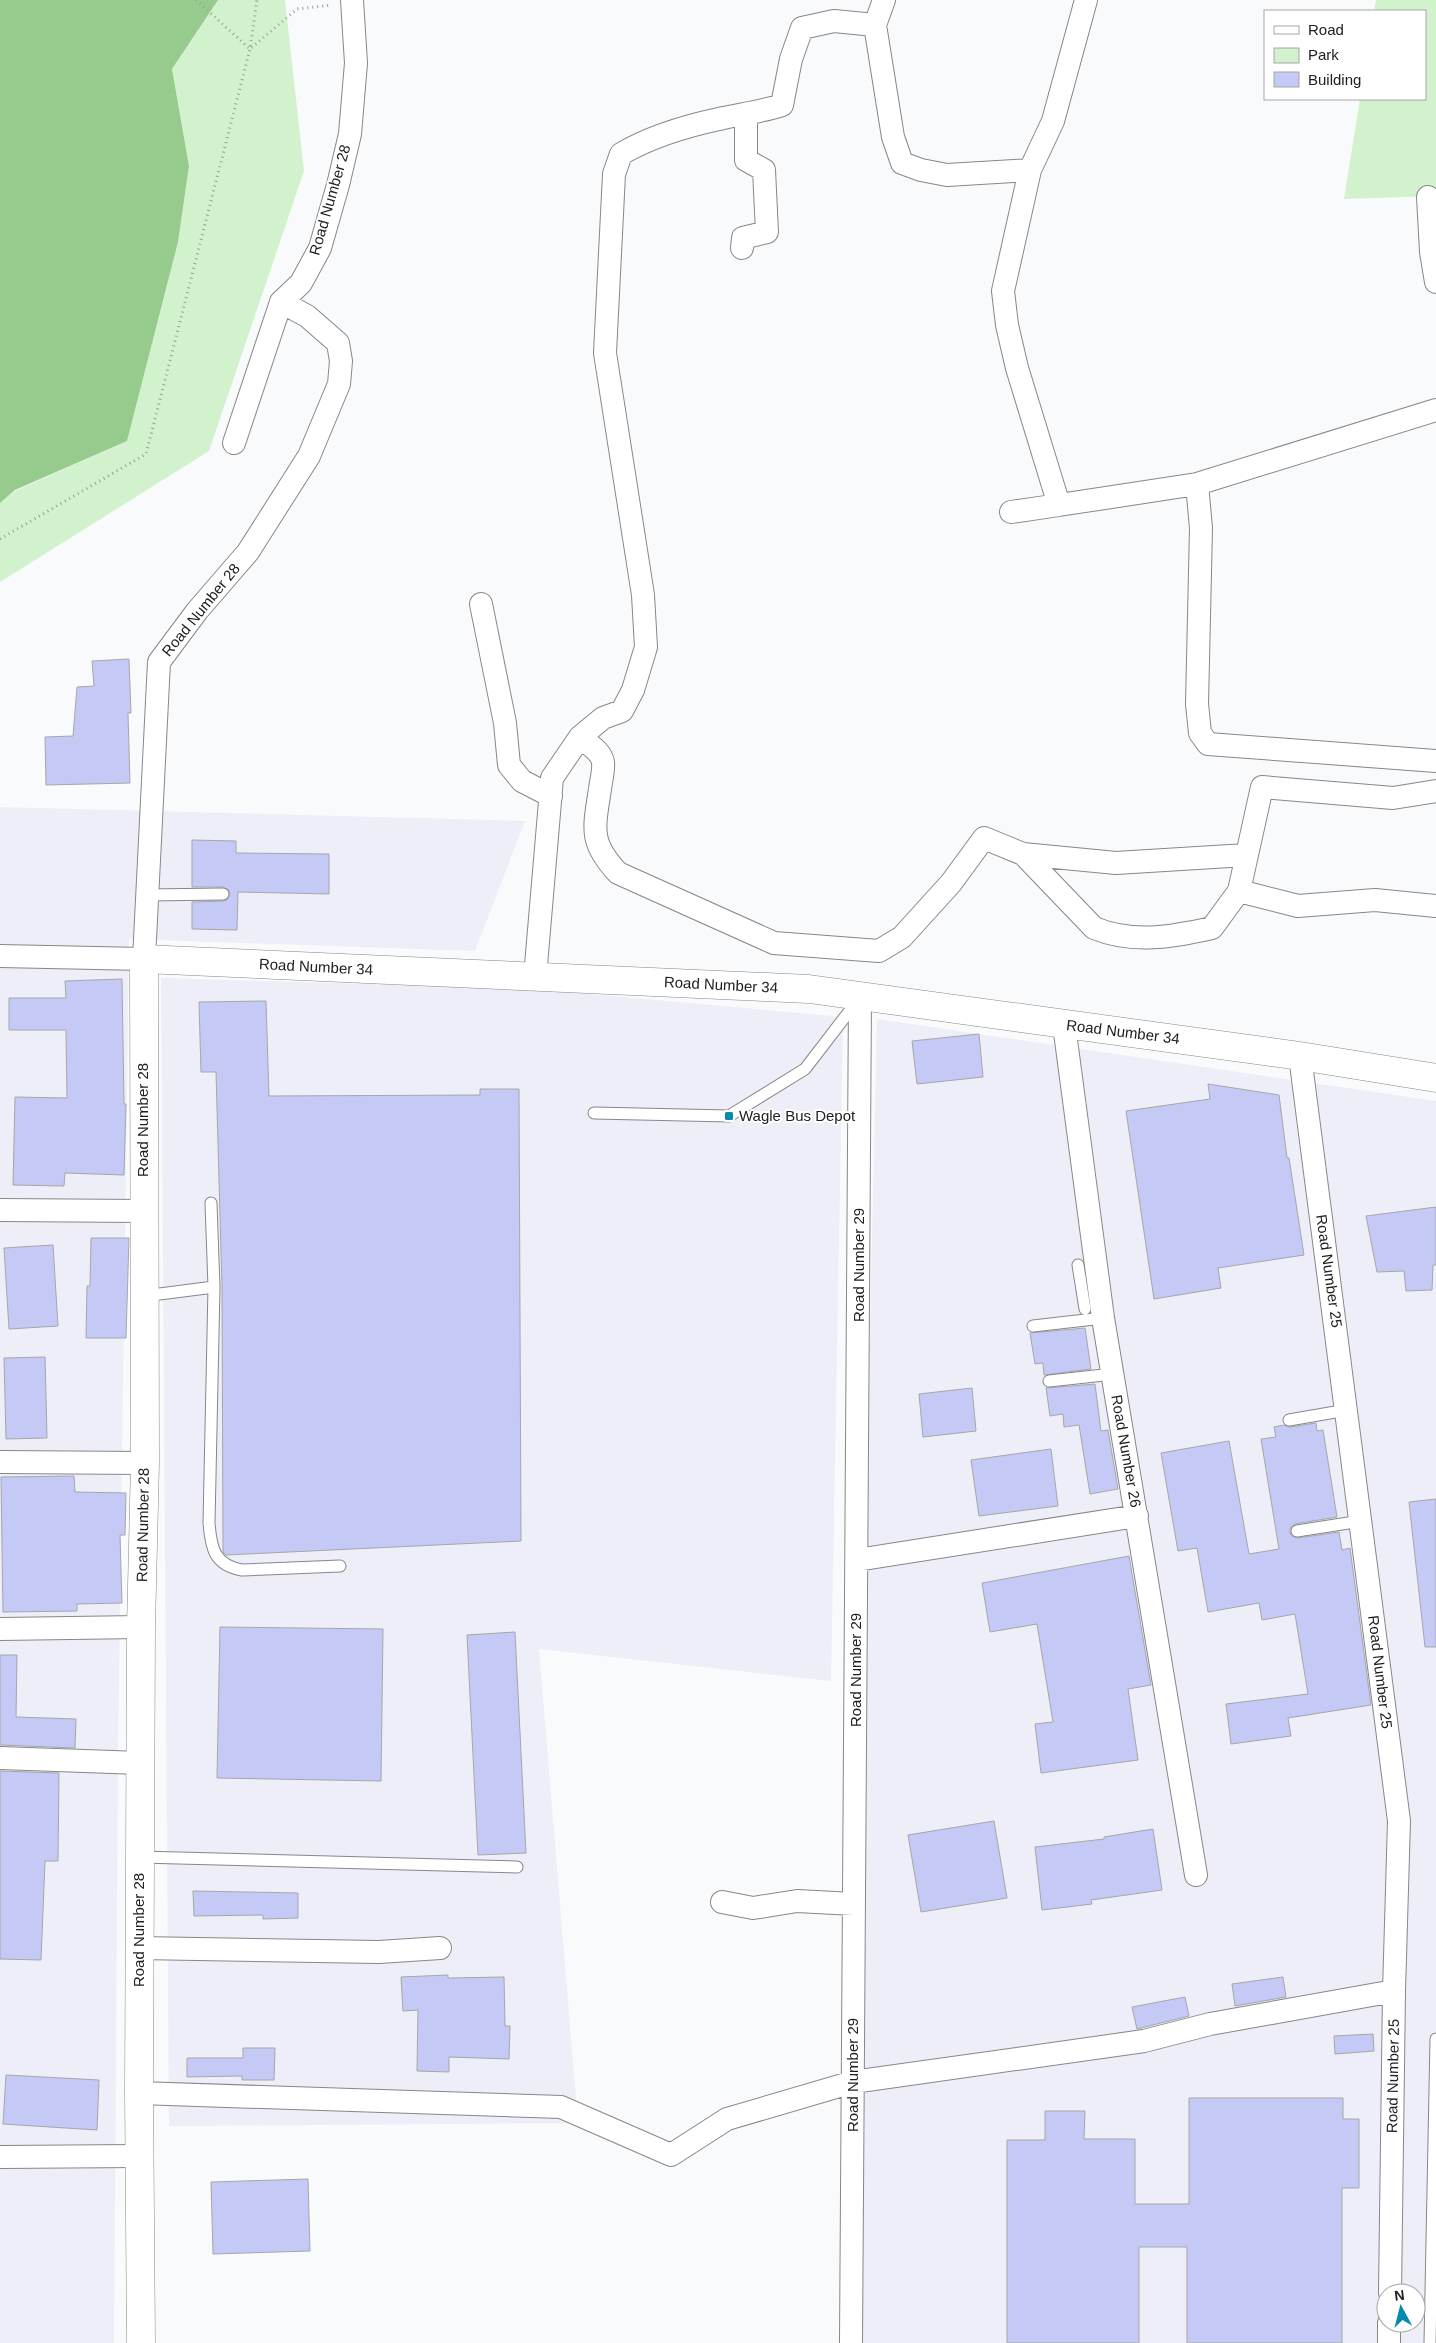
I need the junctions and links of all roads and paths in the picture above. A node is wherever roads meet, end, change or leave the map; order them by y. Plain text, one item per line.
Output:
1 (196, 0) edge
2 (257, 0) edge
3 (884, 0) edge
4 (1086, 0) edge
5 (352, 2) edge
6 (875, 25) junction
7 (250, 49) junction
8 (746, 115) junction
9 (1030, 170) junction
10 (1428, 197) dead end
11 (742, 248) dead end
12 (1436, 282) edge
13 (281, 302) junction
14 (1436, 410) edge
15 (234, 444) dead end
16 (1197, 484) junction
17 (1058, 505) junction
18 (1011, 512) dead end
19 (0, 540) edge
20 (481, 604) dead end
21 (580, 737) junction
22 (1436, 761) edge
23 (1436, 791) edge
24 (551, 796) junction
25 (1024, 854) junction
26 (1246, 856) junction
27 (1239, 891) junction
28 (223, 894) dead end
29 (148, 895) junction
30 (1436, 906) edge
31 (0, 956) edge
32 (144, 959) junction
33 (535, 977) junction
34 (860, 997) junction
35 (1064, 1025) junction
36 (1300, 1056) junction
37 (1436, 1078) edge
38 (594, 1113) dead end
39 (211, 1203) dead end
40 (0, 1210) edge
41 (143, 1211) junction
42 (1078, 1265) dead end
43 (1090, 1284) junction
44 (214, 1287) junction
45 (144, 1296) junction
46 (1094, 1314) junction
47 (1033, 1326) dead end
48 (1112, 1374) junction
49 (1049, 1382) dead end
50 (1347, 1410) junction
51 (1289, 1420) dead end
52 (0, 1462) edge
53 (145, 1462) junction
54 (1137, 1516) junction
55 (1361, 1521) junction
56 (1297, 1531) dead end
57 (857, 1560) junction
58 (340, 1566) dead end
59 (141, 1627) junction
60 (0, 1629) edge
61 (0, 1758) edge
62 (140, 1763) junction
63 (140, 1857) junction
64 (517, 1867) dead end
65 (1196, 1876) dead end
66 (722, 1902) dead end
67 (854, 1904) junction
68 (139, 1948) junction
69 (440, 1948) dead end
70 (1394, 1991) junction
71 (1436, 2039) edge
72 (853, 2082) junction
73 (139, 2093) junction
74 (139, 2156) junction
75 (0, 2157) edge
76 (1390, 2283) edge
77 (141, 2343) edge
78 (851, 2343) edge
79 (1430, 2343) edge

1 - 7 path
2 - 7 path
3 - 6 street
4 - 9 street
5 - 7 path
5 - 13 street, Road Number 28
6 - 8 street
6 - 9 street
7 - 19 path
8 - 11 street
8 - 21 street
9 - 17 street
10 - 12 street
13 - 15 street
13 - 29 street, Road Number 28
14 - 16 street
16 - 17 street
16 - 22 street
17 - 18 street
20 - 24 street
21 - 24 street
21 - 25 street
23 - 26 street
24 - 33 street
25 - 26 street
25 - 27 street
26 - 27 street
27 - 30 street
28 - 29 lane
29 - 32 street, Road Number 28
31 - 32 street, Road Number 34
32 - 33 street, Road Number 34
32 - 41 street, Road Number 28
33 - 34 street, Road Number 34
34 - 35 street, Road Number 34
34 - 38 lane
34 - 57 street, Road Number 29
35 - 36 street, Road Number 34
35 - 43 street, Road Number 26
36 - 37 street, Road Number 34
36 - 50 street, Road Number 25
39 - 44 lane
40 - 41 street
41 - 45 street, Road Number 28
42 - 43 lane
43 - 46 street, Road Number 26
44 - 45 lane
44 - 58 lane
45 - 53 street, Road Number 28
46 - 47 lane
46 - 48 street, Road Number 26
48 - 49 lane
48 - 54 street, Road Number 26
50 - 51 lane
50 - 55 street, Road Number 25
52 - 53 street
53 - 59 street, Road Number 28
54 - 57 street
54 - 65 street, Road Number 26
55 - 56 lane
55 - 70 street, Road Number 25
57 - 67 street, Road Number 29
59 - 60 street
59 - 62 street, Road Number 28
61 - 62 street
62 - 63 street, Road Number 28
63 - 64 lane
63 - 68 street, Road Number 28
66 - 67 street
67 - 72 street, Road Number 29
68 - 69 street
68 - 73 street, Road Number 28
70 - 72 street
70 - 76 street, Road Number 25
71 - 79 lane
72 - 73 street
72 - 78 street, Road Number 29
73 - 74 street, Road Number 28
74 - 75 street
74 - 77 street, Road Number 28

